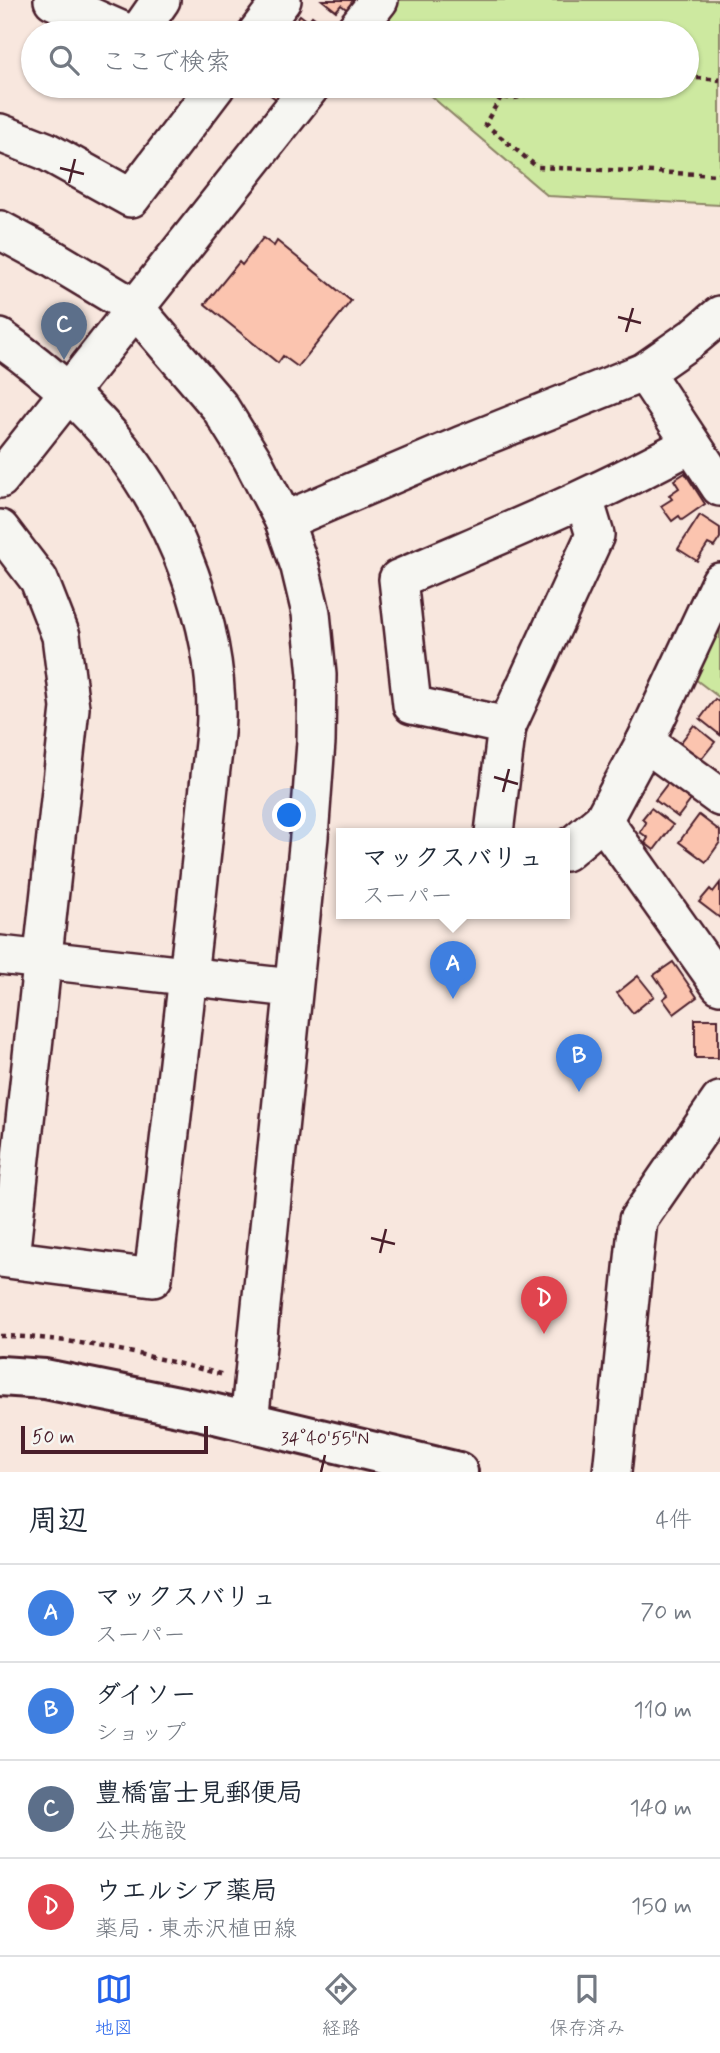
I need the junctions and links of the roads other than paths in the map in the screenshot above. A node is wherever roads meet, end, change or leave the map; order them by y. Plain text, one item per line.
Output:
1 (52, 0) edge
2 (160, 0) edge
3 (282, 0) edge
4 (379, 0) edge
5 (100, 21) edge
6 (146, 21) edge
7 (266, 21) edge
8 (362, 21) edge
9 (204, 98) edge
10 (301, 98) edge
11 (0, 133) edge
12 (0, 230) edge
13 (135, 308) junction
14 (720, 315) edge
15 (0, 338) edge
16 (644, 372) junction
17 (69, 394) junction
18 (691, 444) junction
19 (0, 479) edge
20 (720, 487) edge
21 (584, 499) junction
22 (284, 522) junction
23 (0, 529) edge
24 (720, 582) edge
25 (507, 726) junction
26 (645, 742) junction
27 (720, 797) edge
28 (603, 820) junction
29 (495, 828) edge
30 (325, 839) edge
31 (570, 848) edge
32 (0, 955) edge
33 (42, 958) junction
34 (188, 976) junction
35 (720, 985) edge
36 (292, 988) junction
37 (720, 1101) edge
38 (5, 1258) edge
39 (0, 1376) edge
40 (249, 1423) junction
41 (458, 1472) edge
42 (612, 1472) edge

1 - 5 street
2 - 6 street
3 - 7 street
4 - 8 street
9 - 11 street
10 - 13 street
12 - 13 street
13 - 17 street
13 - 22 street
14 - 16 street
15 - 17 street
16 - 18 street
16 - 22 street
17 - 19 street
17 - 34 street
18 - 20 street
18 - 21 street
21 - 25 street
21 - 25 street
22 - 30 street
23 - 33 street
24 - 26 street
25 - 29 street
26 - 27 street
26 - 28 street
28 - 31 street
28 - 35 street
30 - 36 street
32 - 33 street
33 - 34 street
33 - 38 street
34 - 36 street
34 - 38 street
36 - 40 street
37 - 42 street
39 - 40 main road
40 - 41 main road

